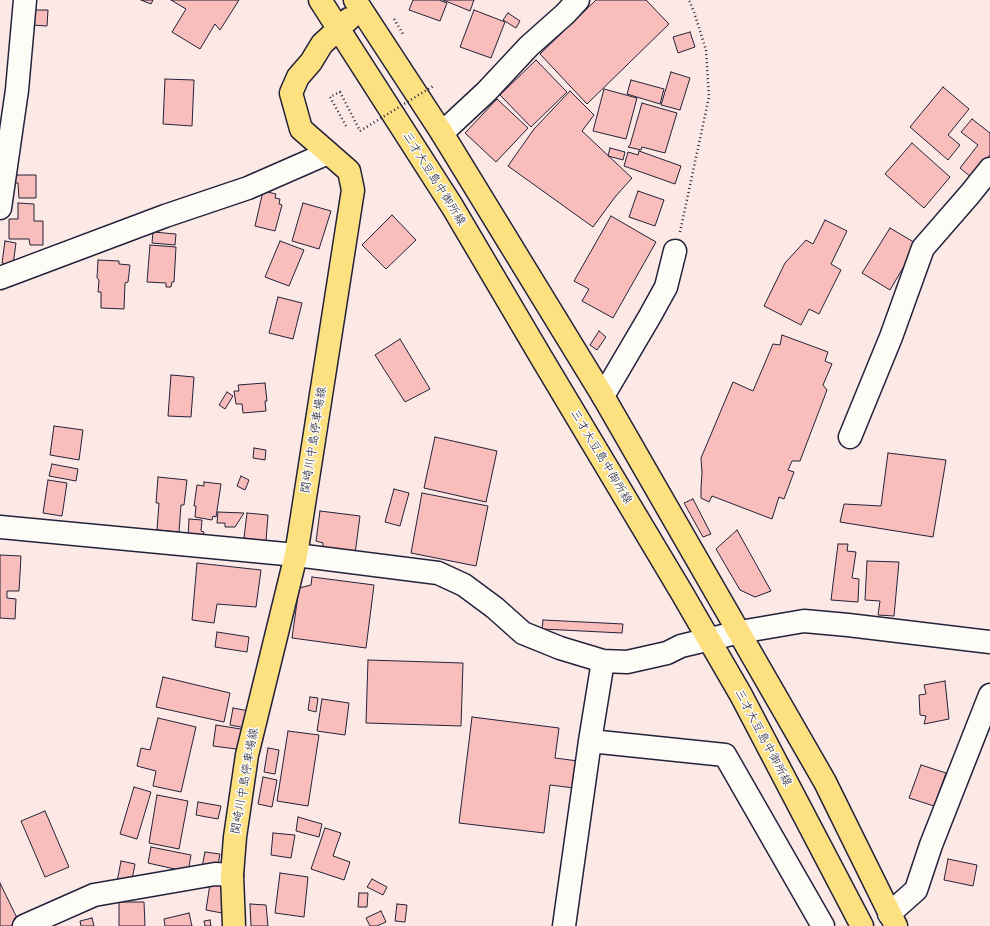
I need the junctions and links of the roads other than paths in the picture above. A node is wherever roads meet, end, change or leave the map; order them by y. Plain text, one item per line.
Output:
1 (25, 0) edge
2 (320, 0) edge
3 (578, 0) edge
4 (360, 2) edge
5 (338, 29) junction
6 (442, 133) junction
7 (328, 153) junction
8 (990, 169) edge
9 (0, 208) edge
10 (675, 251) road end
11 (0, 278) edge
12 (603, 396) junction
13 (850, 438) dead end
14 (0, 527) edge
15 (296, 555) junction
16 (740, 632) junction
17 (709, 640) junction
18 (990, 642) edge
19 (603, 661) junction
20 (990, 695) edge
21 (590, 741) junction
22 (232, 875) junction
23 (893, 920) edge
24 (24, 926) edge
25 (234, 926) edge
26 (564, 926) edge
27 (823, 926) edge
28 (862, 926) edge

1 - 9 street
2 - 5 main road, 三才大豆島中御所線
3 - 6 street
4 - 5 main road, 関崎川中島停車場線
4 - 6 main road
5 - 7 main road, 関崎川中島停車場線
5 - 17 main road, 三才大豆島中御所線
6 - 12 main road
7 - 11 street
7 - 15 main road, 関崎川中島停車場線
8 - 13 street
10 - 12 street
12 - 16 main road
14 - 15 street
15 - 19 street
15 - 22 main road, 関崎川中島停車場線
16 - 17 street
16 - 18 street
16 - 23 main road
17 - 19 street
17 - 28 main road, 三才大豆島中御所線
19 - 21 street
20 - 23 street
21 - 26 street
21 - 27 street
22 - 24 street
22 - 25 main road, 関崎川中島停車場線

